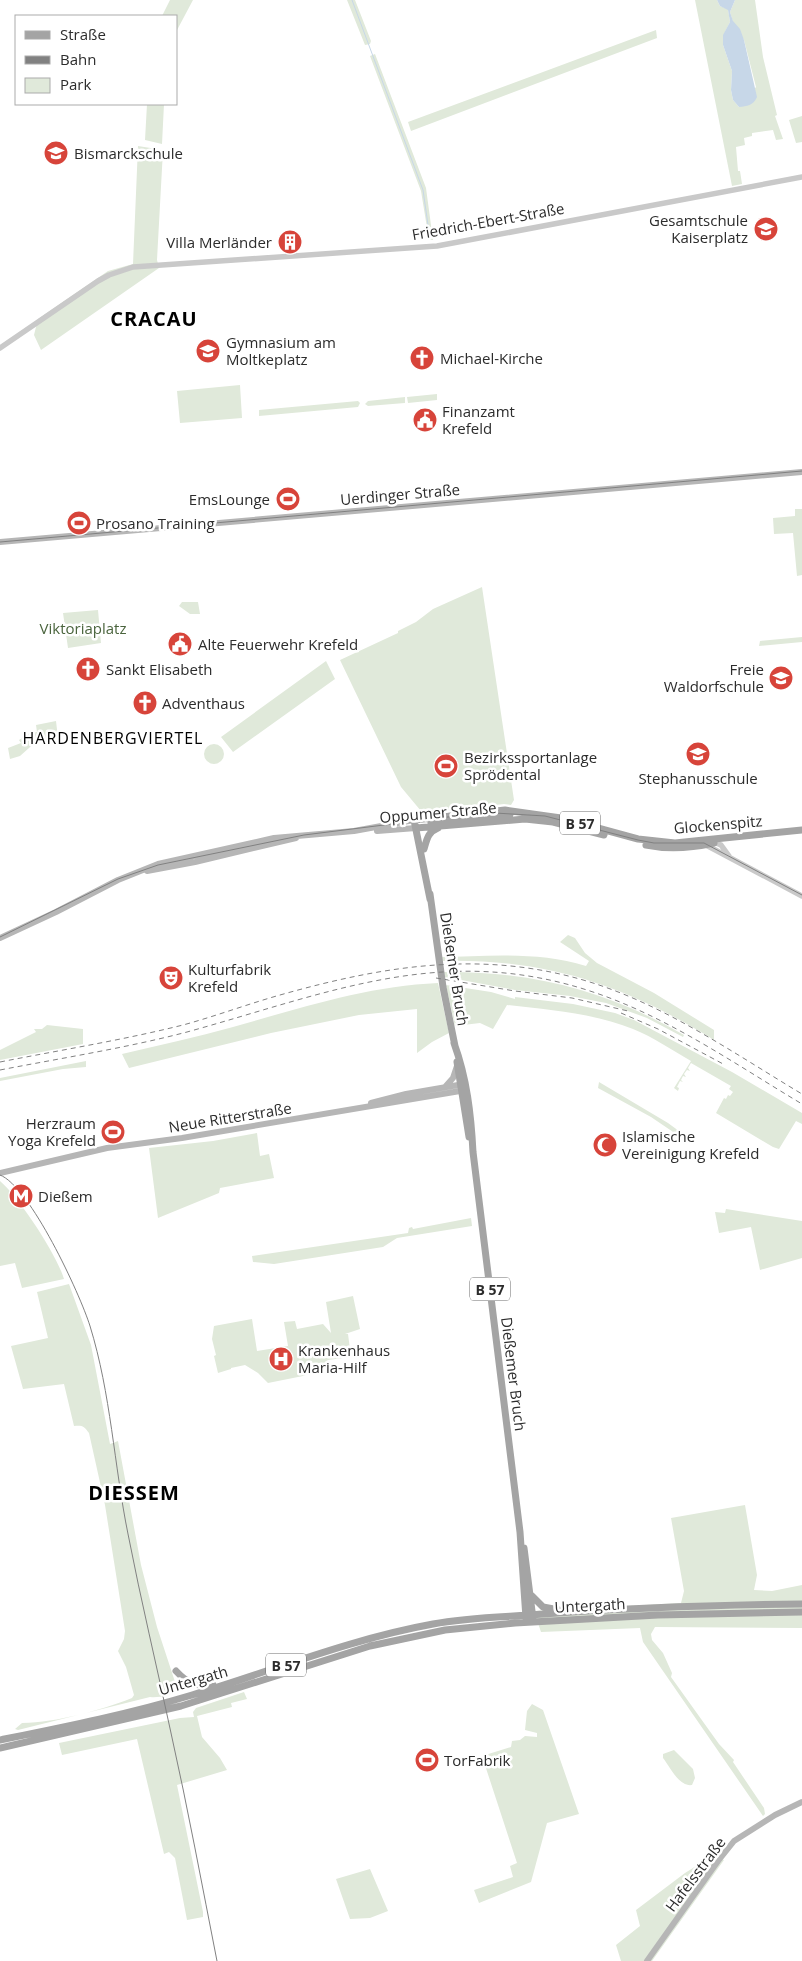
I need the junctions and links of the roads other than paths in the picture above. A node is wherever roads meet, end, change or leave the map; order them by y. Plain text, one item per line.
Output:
1 (802, 177) edge
2 (0, 348) edge
3 (802, 472) edge
4 (0, 542) edge
5 (525, 820) joint
6 (418, 826) junction
7 (441, 826) junction
8 (802, 830) edge
9 (802, 834) edge
10 (706, 843) junction
11 (718, 843) junction
12 (424, 849) junction
13 (730, 858) junction
14 (802, 896) edge
15 (430, 898) junction
16 (0, 938) edge
17 (454, 1044) junction
18 (458, 1065) junction
19 (464, 1087) junction
20 (444, 1088) junction
21 (356, 1108) junction
22 (0, 1174) edge
23 (520, 1532) junction
24 (531, 1594) junction
25 (802, 1604) edge
26 (577, 1611) junction
27 (802, 1612) edge
28 (530, 1618) junction
29 (391, 1633) junction
30 (381, 1643) junction
31 (176, 1671) dead end
32 (250, 1677) junction
33 (0, 1740) edge
34 (0, 1748) edge
35 (802, 1802) edge
36 (647, 1961) edge

1 - 2 street, Friedrich-Ebert-Straße
3 - 4 main road, Uerdinger Straße
5 - 7 main road, Oppumer Straße / B 57
5 - 10 main road, Glockenspitz / B 57
6 - 7 main road, Oppumer Straße / B 57
6 - 10 main road, Glockenspitz / B 57
6 - 12 main road, Dießemer Bruch
6 - 15 main road, Dießemer Bruch / B 57
6 - 16 main road, Oppumer Straße
7 - 12 main road
8 - 10 main road, Glockenspitz / B 57
9 - 11 main road, Glockenspitz / B 57
10 - 11 main road, Glockenspitz / B 57
10 - 13 street
11 - 13 street
12 - 15 main road, Dießemer Bruch
13 - 14 street
15 - 17 main road, Dießemer Bruch / B 57
17 - 18 main road, Dießemer Bruch / B 57
17 - 19 main road, Dießemer Bruch
18 - 19 main road, Dießemer Bruch / B 57
18 - 20 main road
19 - 20 main road, Neue Ritterstraße
19 - 21 main road, Neue Ritterstraße
19 - 23 main road, Dießemer Bruch / B 57
20 - 21 main road, Neue Ritterstraße
21 - 22 main road, Neue Ritterstraße
23 - 24 main road, Dießemer Bruch / B 57
23 - 28 main road, Dießemer Bruch / B 57
24 - 26 main road, Untergath
24 - 28 main road, Dießemer Bruch / B 57
25 - 26 main road, Untergath
26 - 28 main road, Untergath
27 - 28 main road, Untergath
28 - 29 main road, Untergath / B 57
28 - 30 main road, Untergath / B 57
29 - 30 main road, Untergath / B 57
29 - 32 main road, Untergath / B 57
30 - 34 main road, Untergath / B 57
31 - 32 main road
32 - 33 main road, Untergath / B 57
35 - 36 main road, Hafelsstraße

